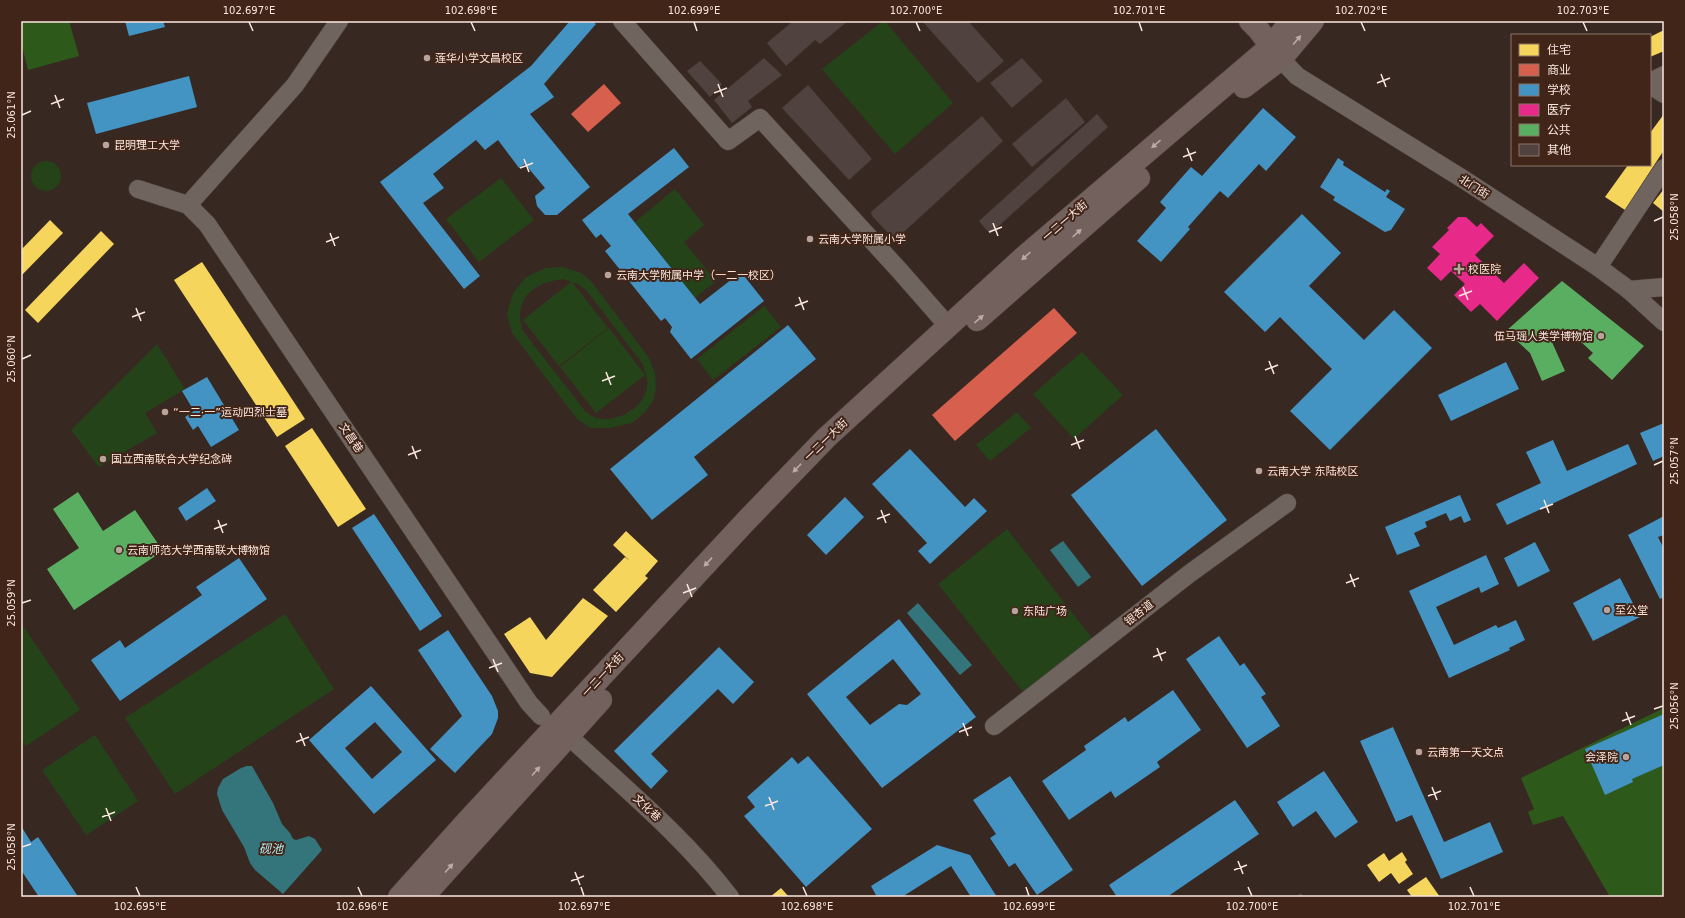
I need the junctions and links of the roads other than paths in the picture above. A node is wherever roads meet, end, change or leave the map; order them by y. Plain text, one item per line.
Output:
1 (339, 21) edge
2 (622, 21) edge
3 (1250, 21) edge
4 (1291, 21) edge
5 (1314, 21) edge
6 (1276, 52) junction
7 (1664, 75) edge
8 (1651, 82) edge
9 (1651, 84) edge
10 (1664, 94) edge
11 (1664, 168) edge
12 (138, 189) dead end
13 (188, 205) junction
14 (1598, 267) junction
15 (1664, 287) edge
16 (1629, 290) junction
17 (1664, 322) edge
18 (949, 327) junction
19 (1287, 503) dead end
20 (555, 726) junction
21 (994, 726) dead end
22 (399, 897) edge
23 (423, 897) edge
24 (730, 897) edge

1 - 13 street
2 - 18 street
3 - 6 main road
4 - 6 main road, 一二一大街
6 -> 5 main road, 一二一大街
6 - 14 street, 北门街
6 -> 18 main road, 一二一大街
20 -> 6 main road, 一二一大街
7 - 8 street
9 - 10 street
11 - 14 street
12 - 13 street, 文昌巷
13 - 20 street, 文昌巷
14 - 16 street, 北门街
15 - 16 street
16 - 17 street, 北门街
18 -> 20 main road, 一二一大街
19 - 21 street, 银杏道
20 - 22 main road, 一二一大街
23 -> 20 main road, 一二一大街
20 - 24 street, 文化巷

